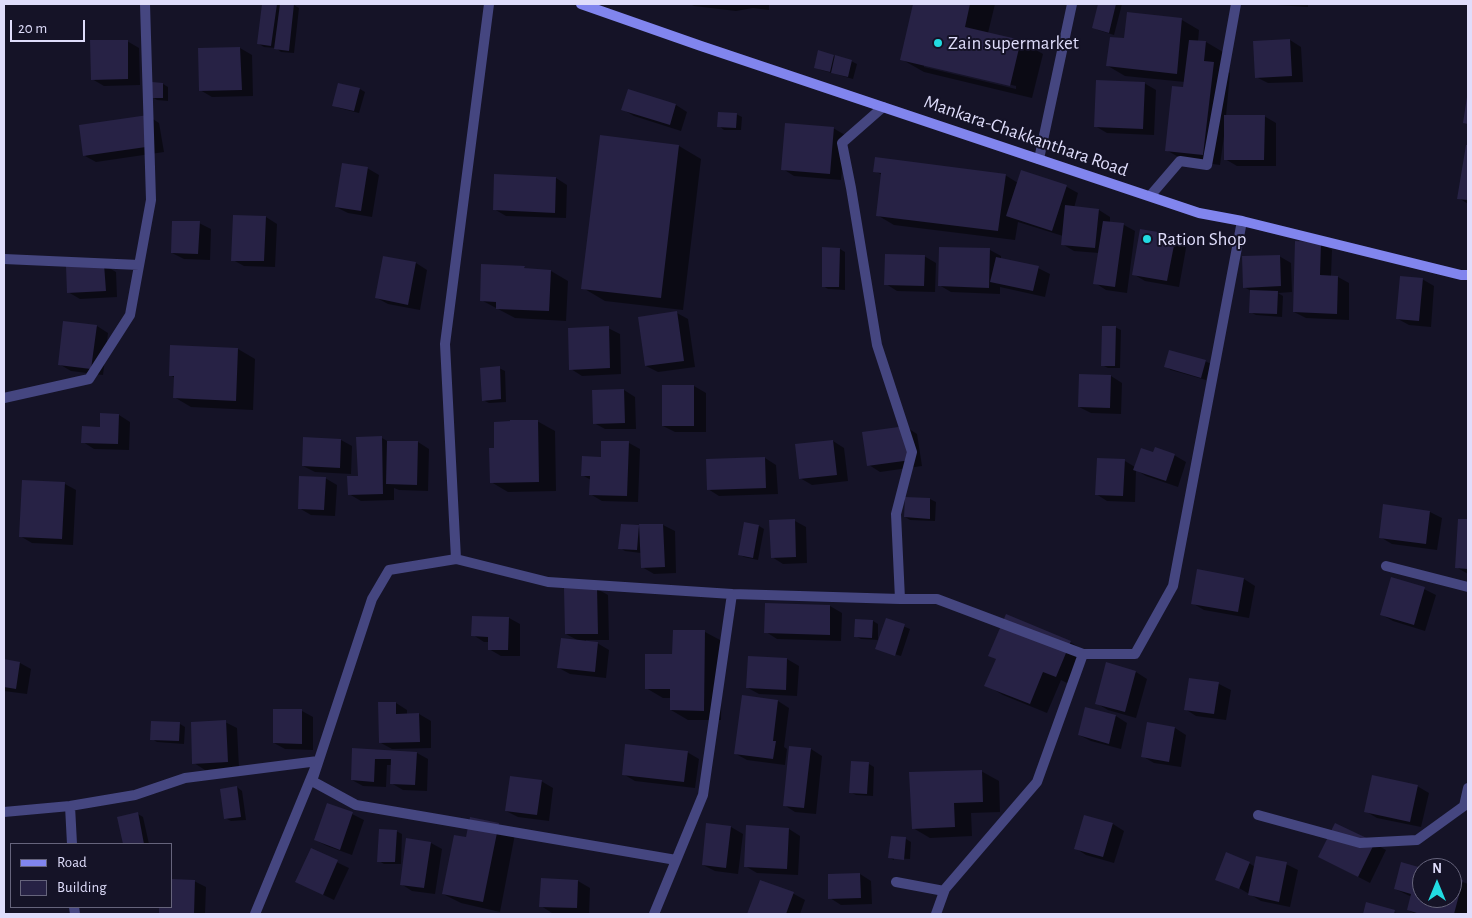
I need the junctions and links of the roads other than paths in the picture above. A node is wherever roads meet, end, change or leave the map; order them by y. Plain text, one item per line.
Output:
1 (145, 4) edge
2 (489, 4) edge
3 (580, 4) edge
4 (1072, 4) edge
5 (1236, 4) edge
6 (884, 107) junction
7 (1039, 159) junction
8 (1150, 196) junction
9 (1242, 221) junction
10 (4, 259) edge
11 (139, 265) junction
12 (1468, 275) edge
13 (4, 398) edge
14 (456, 559) junction
15 (1386, 566) dead end
16 (1468, 587) edge
17 (732, 594) junction
18 (900, 599) junction
19 (1083, 654) junction
20 (318, 761) junction
21 (1468, 788) edge
22 (70, 806) junction
23 (4, 812) edge
24 (1258, 814) dead end
25 (72, 843) edge
26 (676, 860) junction
27 (896, 882) dead end
28 (944, 891) junction
29 (255, 914) edge
30 (654, 914) edge
31 (936, 914) edge

1 - 11 street
2 - 14 street
3 - 6 main road, Mankara-Chakkanthara Road
4 - 7 street
5 - 8 street
6 - 7 main road, Mankara-Chakkanthara Road
6 - 18 street
7 - 8 main road, Mankara-Chakkanthara Road
8 - 9 main road, Mankara-Chakkanthara Road
9 - 12 main road, Mankara-Chakkanthara Road
9 - 19 street
10 - 11 street
11 - 13 street
14 - 17 street
14 - 20 street
15 - 16 street
17 - 18 street
17 - 26 street
18 - 19 street
19 - 28 street
20 - 22 street
20 - 26 street
20 - 29 street
21 - 24 street
22 - 23 street
22 - 25 street
26 - 30 street
27 - 28 street
28 - 31 street

